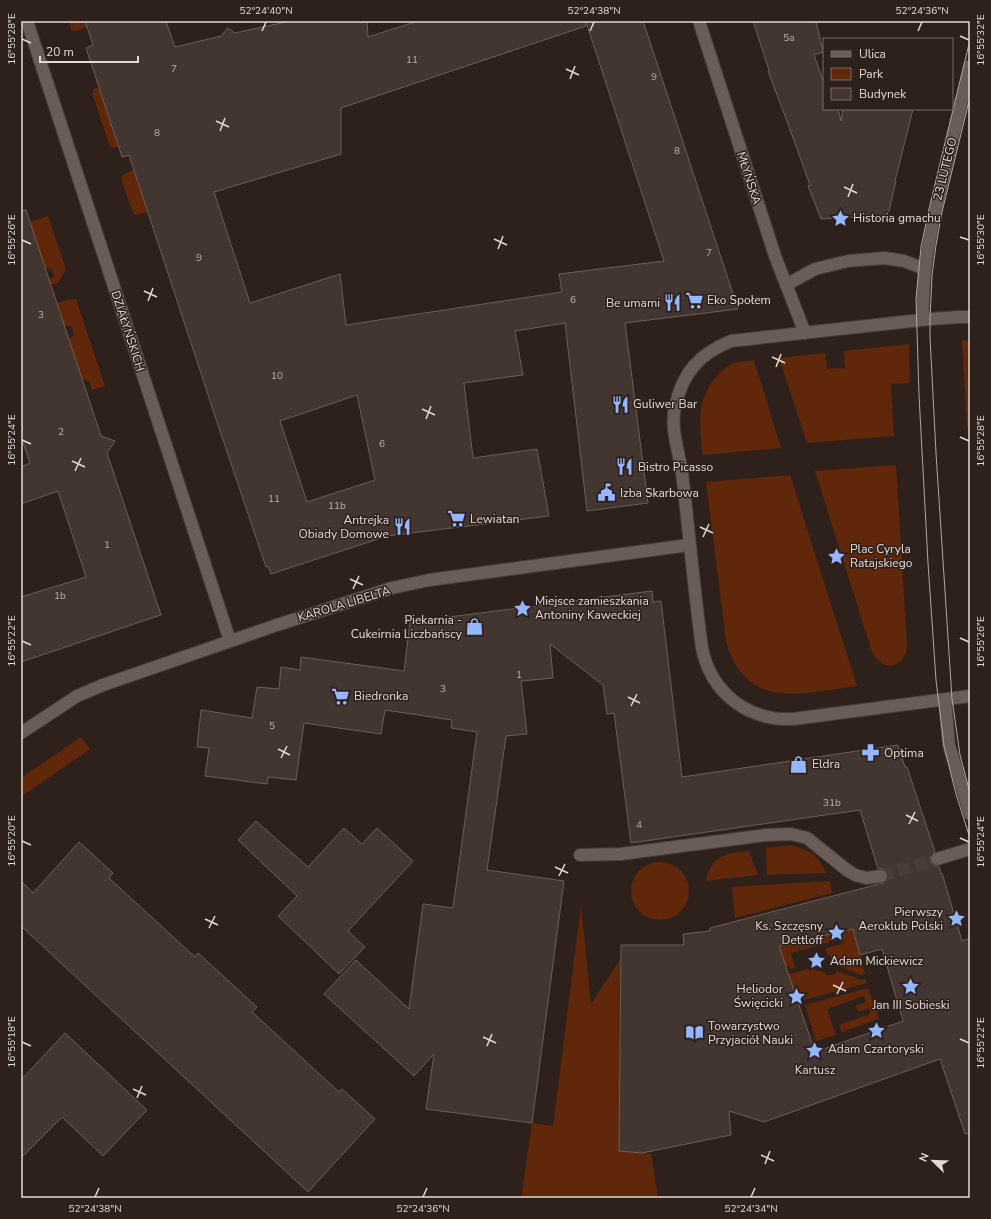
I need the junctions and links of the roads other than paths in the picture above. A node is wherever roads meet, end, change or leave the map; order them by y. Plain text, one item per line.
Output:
1 (27, 21) edge
2 (699, 21) edge
3 (970, 66) edge
4 (925, 269) junction
5 (786, 285) junction
6 (970, 317) edge
7 (924, 320) junction
8 (805, 332) junction
9 (689, 545) junction
10 (230, 641) junction
11 (970, 696) edge
12 (945, 700) junction
13 (21, 733) edge
14 (970, 814) edge
15 (970, 849) edge
16 (580, 855) dead end
17 (937, 859) tunnel mouth
18 (881, 876) tunnel mouth

1 - 10 street, DZIAŁYŃSKICH
2 - 5 street, MŁYŃSKA
3 - 4 street, 23 LUTEGO
4 - 5 street
4 - 7 street, 23 LUTEGO
5 - 8 street, MŁYŃSKA
6 - 7 street
7 - 8 street
8 - 9 street
9 - 10 street, KAROLA LIBELTA
9 - 12 street
10 - 13 street, KAROLA LIBELTA
11 - 12 street
12 - 14 street
15 - 17 street
16 - 18 street

